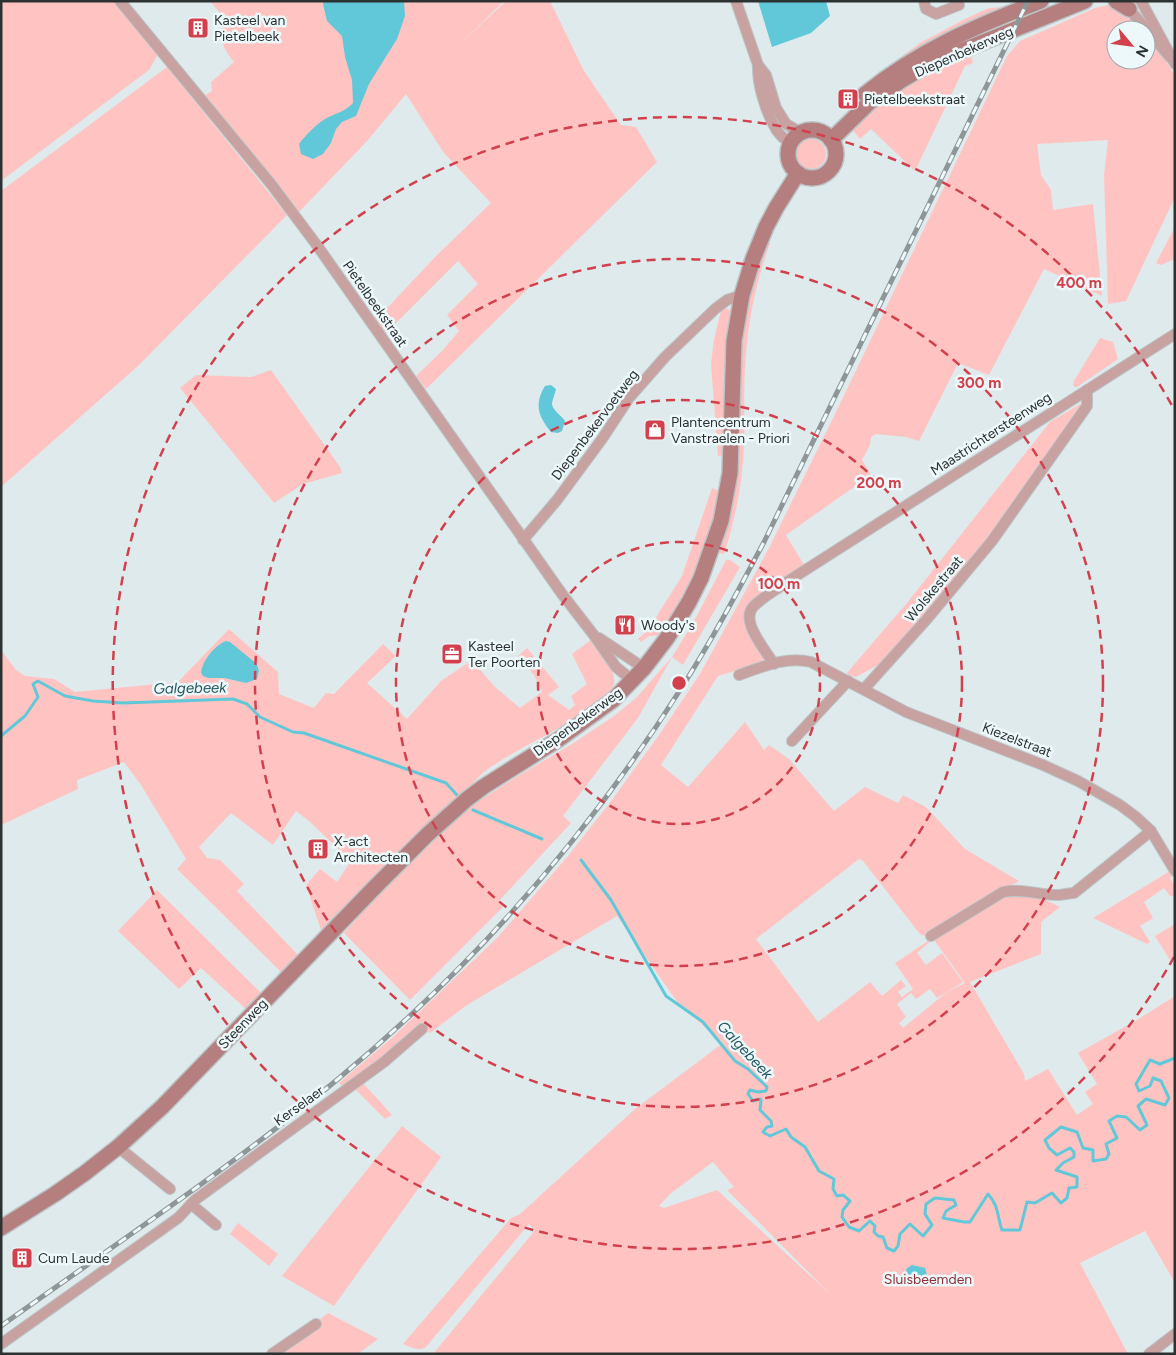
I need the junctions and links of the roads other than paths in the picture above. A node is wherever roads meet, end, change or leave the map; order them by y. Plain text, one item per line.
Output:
1 (120, 1) edge
2 (736, 1) edge
3 (924, 1) edge
4 (1041, 1) edge
5 (1086, 1) edge
6 (1128, 3) edge
7 (959, 5) dead end
8 (1173, 61) edge
9 (758, 65) junction
10 (800, 132) junction
11 (828, 137) junction
12 (790, 144) junction
13 (798, 173) junction
14 (742, 295) junction
15 (1175, 334) edge
16 (1087, 390) junction
17 (523, 540) junction
18 (593, 634) junction
19 (774, 664) junction
20 (644, 668) junction
21 (739, 675) dead end
22 (632, 680) junction
23 (848, 681) junction
24 (864, 689) junction
25 (792, 740) dead end
26 (467, 799) joint
27 (1150, 831) junction
28 (1175, 871) edge
29 (931, 936) dead end
30 (422, 1029) dead end
31 (118, 1146) junction
32 (170, 1189) dead end
33 (191, 1204) junction
34 (216, 1225) dead end
35 (1, 1228) edge
36 (316, 1324) dead end
37 (1175, 1334) edge
38 (1, 1344) edge
39 (272, 1354) edge
40 (1149, 1354) edge

1 - 17 street, Pietelbeekstraat
2 - 9 street
3 - 7 street
4 - 11 main road, Diepenbekerweg
5 - 11 main road, Diepenbekerweg
6 - 8 street
6 - 8 street
9 - 10 street
9 - 12 street
10 - 11 main road
10 - 12 main road
11 - 13 main road
12 - 13 main road
13 - 14 main road, Diepenbekerweg
14 - 17 street, Diepenbekervoetweg
14 - 20 main road, Diepenbekerweg
15 - 16 street, Maastrichtersteenweg
16 - 19 street, Maastrichtersteenweg
16 - 24 street, Wolskestraat
17 - 18 street, Pietelbeekstraat
18 - 20 street, Pietelbeekstraat
18 - 22 street, Pietelbeekstraat
19 - 21 street
19 - 23 street
20 - 22 main road, Diepenbekerweg
22 - 26 main road, Diepenbekerweg
23 - 24 street
23 - 25 street
24 - 27 street, Kiezelstraat
26 - 31 main road, Steenweg
27 - 28 street, Kiezelstraat
27 - 29 street
30 - 33 street, Kerselaer
31 - 32 street
31 - 35 main road, Steenweg
33 - 34 street
33 - 38 street, Kerselaer
36 - 39 street
37 - 40 street

